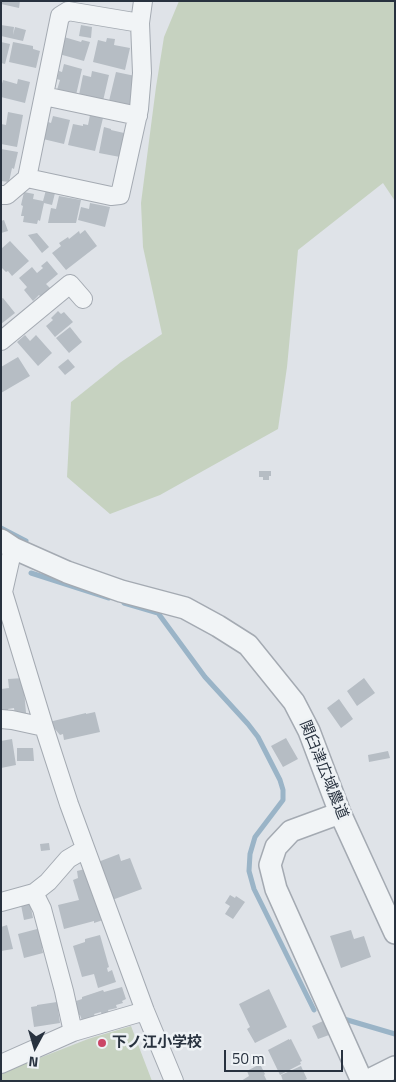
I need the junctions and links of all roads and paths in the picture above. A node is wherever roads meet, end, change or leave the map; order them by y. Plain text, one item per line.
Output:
1 (143, 1) edge
2 (69, 6) edge
3 (140, 23) junction
4 (44, 96) junction
5 (138, 116) junction
6 (27, 178) junction
7 (1, 195) edge
8 (83, 298) dead end
9 (1, 342) edge
10 (7, 544) edge
11 (1, 719) edge
12 (44, 727) junction
13 (340, 813) junction
14 (85, 849) junction
15 (34, 894) junction
16 (1, 902) edge
17 (395, 933) edge
18 (146, 1011) junction
19 (73, 1032) junction
20 (1, 1064) edge
21 (395, 1067) edge
22 (174, 1081) edge
23 (362, 1081) edge
24 (366, 1081) edge

1 - 3 street
2 - 3 street
2 - 4 street
3 - 5 street
4 - 5 street
4 - 6 street
5 - 6 street
6 - 7 street
8 - 9 street
10 - 12 street
10 - 13 street, 関臼津広域農道
11 - 12 street
12 - 14 street
13 - 17 street, 関臼津広域農道
13 - 23 street
14 - 15 street
14 - 18 street
15 - 16 street
15 - 19 street
18 - 19 street
18 - 22 street
19 - 20 street
21 - 24 street

